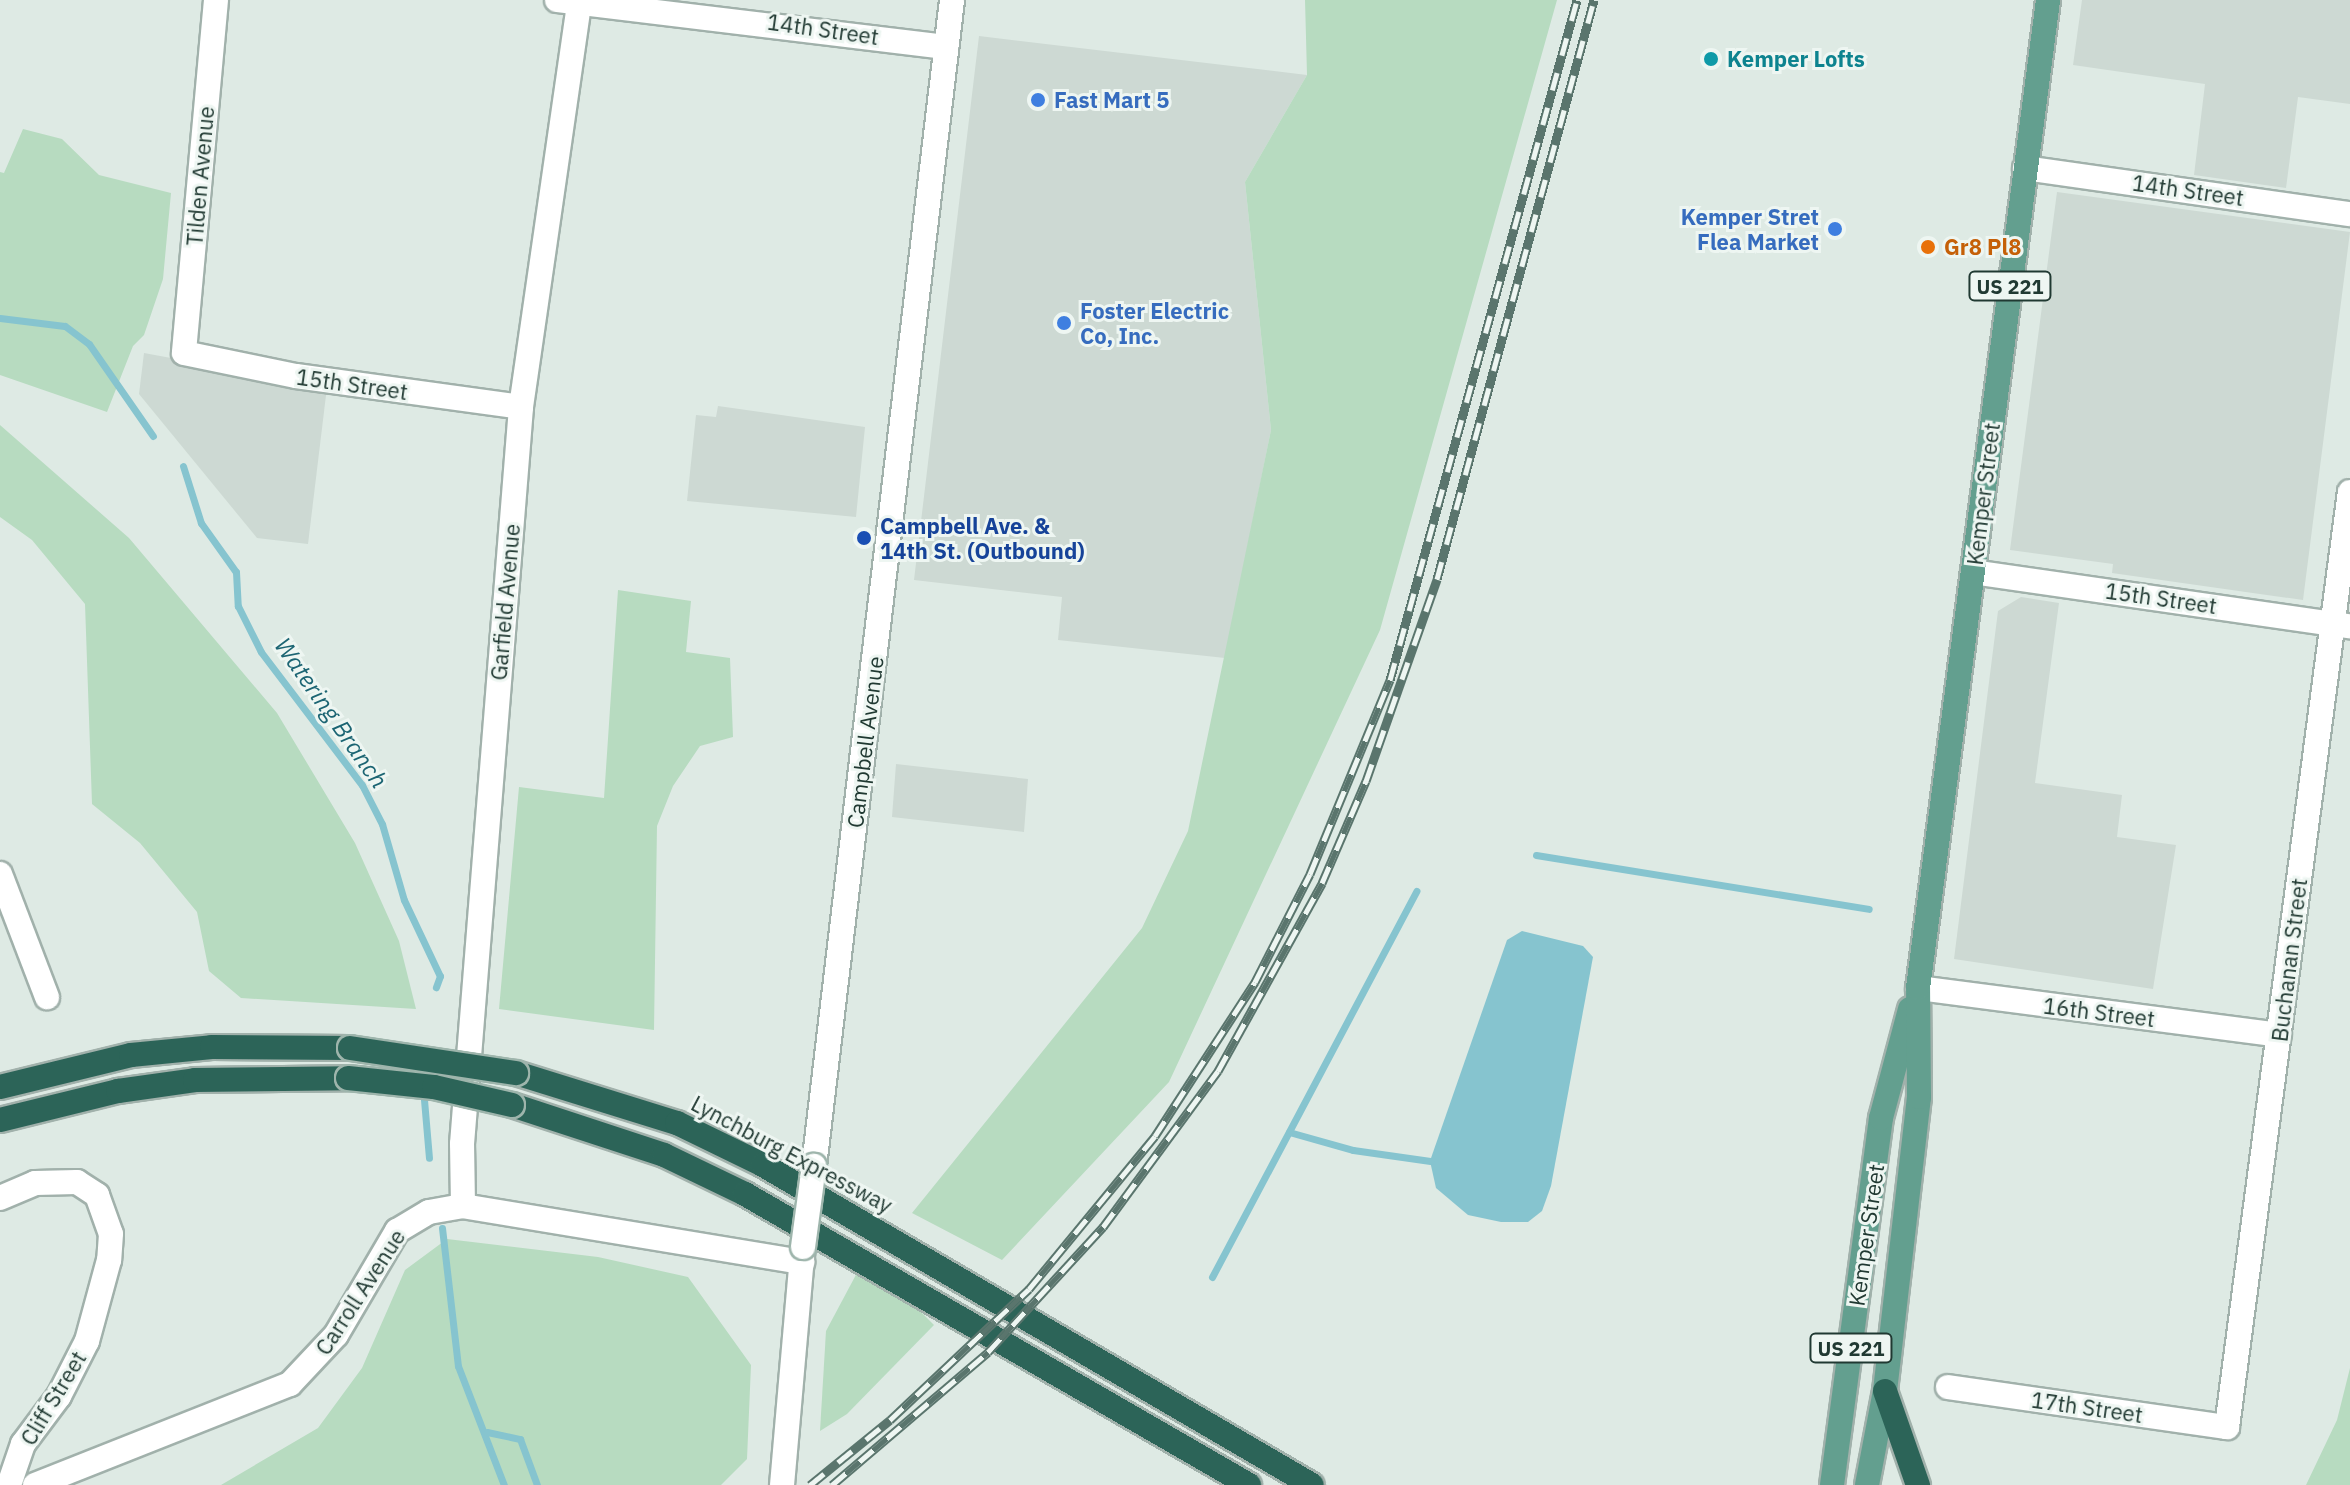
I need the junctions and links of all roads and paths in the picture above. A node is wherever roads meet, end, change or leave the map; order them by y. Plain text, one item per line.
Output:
1 (216, 0) edge
2 (952, 0) edge
3 (2048, 0) edge
4 (572, 1) edge
5 (946, 47) junction
6 (2025, 168) junction
7 (2350, 214) edge
8 (184, 353) joint
9 (521, 407) junction
10 (2350, 492) edge
11 (1973, 572) junction
12 (2341, 624) edge
13 (0, 874) edge
14 (1918, 988) junction
15 (47, 997) dead end
16 (2279, 1035) junction
17 (0, 1087) edge
18 (0, 1120) edge
19 (0, 1198) edge
20 (463, 1206) junction
21 (803, 1254) junction
22 (1948, 1387) dead end
23 (1885, 1391) junction
24 (2227, 1427) joint
25 (1178, 1444) junction
26 (9, 1485) edge
27 (35, 1485) edge
28 (782, 1485) edge
29 (1227, 1485) edge
30 (1249, 1485) edge
31 (1312, 1485) edge
32 (1832, 1485) edge
33 (1867, 1485) edge
34 (1918, 1485) edge

1 - 8 street, Tilden Avenue
2 - 5 street, Campbell Avenue
3 - 6 main road, Kemper Street / US 221
4 - 5 street, 14th Street
4 - 9 street, Garfield Avenue
5 - 21 street, Campbell Avenue, bridge
6 - 7 street, 14th Street
6 - 11 main road, Kemper Street / US 221
8 - 9 street, 15th Street
9 - 20 street, Garfield Avenue
10 - 12 street, Buchanan Street
11 - 12 street, 15th Street
11 - 14 main road, Kemper Street / US 221
12 - 16 street, Buchanan Street
13 - 15 street
14 - 16 street, 16th Street
14 - 23 main road, Kemper Street / US 221
14 - 32 main road, Kemper Street / US 221
16 - 24 street, Buchanan Street
17 - 31 highway, Lynchburg Expressway, bridge
18 - 25 highway, bridge
19 - 26 street, Cliff Street
20 - 21 street, Carroll Avenue
20 - 27 street, Carroll Avenue
21 - 28 street, Campbell Avenue
22 - 24 street, 17th Street
23 - 33 main road, Kemper Street / US 221
23 - 34 highway
25 - 29 highway
25 - 30 highway

